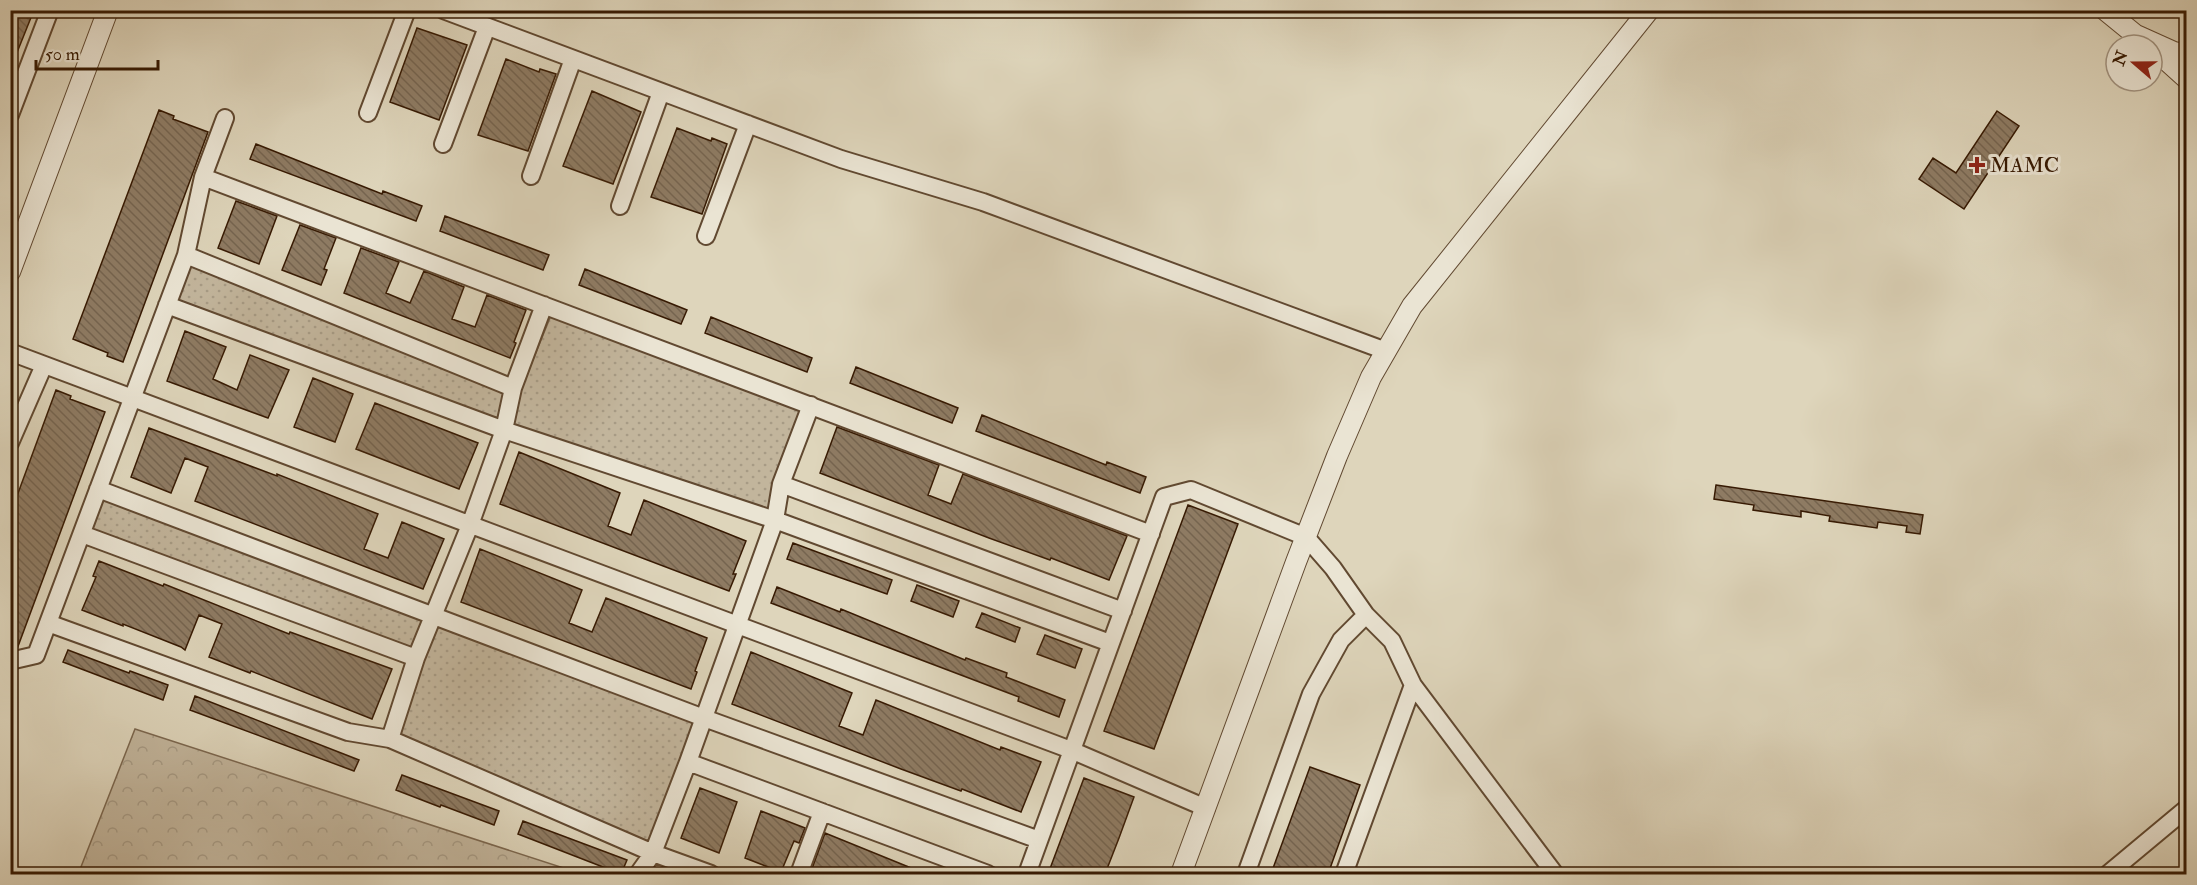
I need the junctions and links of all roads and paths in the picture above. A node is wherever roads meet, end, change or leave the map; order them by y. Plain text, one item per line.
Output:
1 (50, 10) edge
2 (108, 10) edge
3 (407, 10) edge
4 (443, 10) edge
5 (1649, 10) edge
6 (2105, 10) edge
7 (487, 27) junction
8 (2134, 33) edge
9 (2164, 48) edge
10 (2187, 55) edge
11 (2164, 58) edge
12 (573, 59) junction
13 (2187, 78) edge
14 (661, 92) junction
15 (368, 113) dead end
16 (10, 115) edge
17 (225, 118) dead end
18 (748, 124) junction
19 (443, 144) dead end
20 (531, 176) dead end
21 (203, 177) junction
22 (620, 206) dead end
23 (706, 236) dead end
24 (186, 255) junction
25 (10, 272) edge
26 (167, 305) junction
27 (544, 305) junction
28 (1386, 351) junction
29 (10, 352) edge
30 (44, 365) junction
31 (513, 388) junction
32 (131, 397) junction
33 (811, 405) junction
34 (504, 430) junction
35 (10, 443) edge
36 (781, 484) junction
37 (98, 489) junction
38 (775, 520) junction
39 (470, 525) junction
40 (82, 534) junction
41 (1151, 534) junction
42 (1306, 537) junction
43 (1123, 610) junction
44 (434, 615) junction
45 (1366, 615) junction
46 (48, 623) junction
47 (738, 625) junction
48 (1110, 643) junction
49 (416, 658) junction
50 (10, 661) edge
51 (1413, 684) junction
52 (704, 718) junction
53 (390, 739) junction
54 (1071, 750) junction
55 (688, 762) junction
56 (1206, 808) junction
57 (2187, 809) edge
58 (822, 812) junction
59 (1039, 840) junction
60 (653, 853) junction
61 (638, 874) edge
62 (711, 874) edge
63 (799, 874) edge
64 (988, 874) edge
65 (1027, 874) edge
66 (1181, 874) edge
67 (1246, 874) edge
68 (1344, 874) edge
69 (1555, 874) edge
70 (2108, 874) edge

1 - 16 street
2 - 25 street
3 - 15 street
4 - 7 street
5 - 28 street
6 - 8 street
7 - 12 street
7 - 19 street
9 - 10 street
11 - 13 street
12 - 14 street
12 - 20 street
14 - 18 street
14 - 22 street
17 - 21 street
18 - 23 street
18 - 28 street
21 - 24 street
21 - 27 street
24 - 26 street
24 - 31 street
26 - 32 street
26 - 34 street
27 - 31 street
27 - 33 street
28 - 42 street
29 - 30 street
30 - 32 street
30 - 35 street
31 - 34 street
32 - 37 street
32 - 39 street
33 - 36 street
33 - 41 street
34 - 38 street
34 - 39 street
36 - 38 street
36 - 43 street
37 - 40 street
37 - 44 street
38 - 47 street
38 - 48 street
39 - 44 street
39 - 47 street
40 - 46 street
40 - 49 street
41 - 42 street
41 - 43 street
42 - 45 street
42 - 56 street
43 - 48 street
44 - 49 street
44 - 52 street
45 - 51 street
45 - 67 street
46 - 50 street
46 - 53 street
47 - 52 street
47 - 54 street
48 - 54 street
49 - 53 street
51 - 68 street
51 - 69 street
52 - 55 street
52 - 59 street
53 - 60 street
54 - 56 street
54 - 59 street
55 - 58 street
55 - 60 street
56 - 66 street
57 - 70 street
58 - 63 street
58 - 64 street
59 - 65 street
60 - 61 street
60 - 62 street

